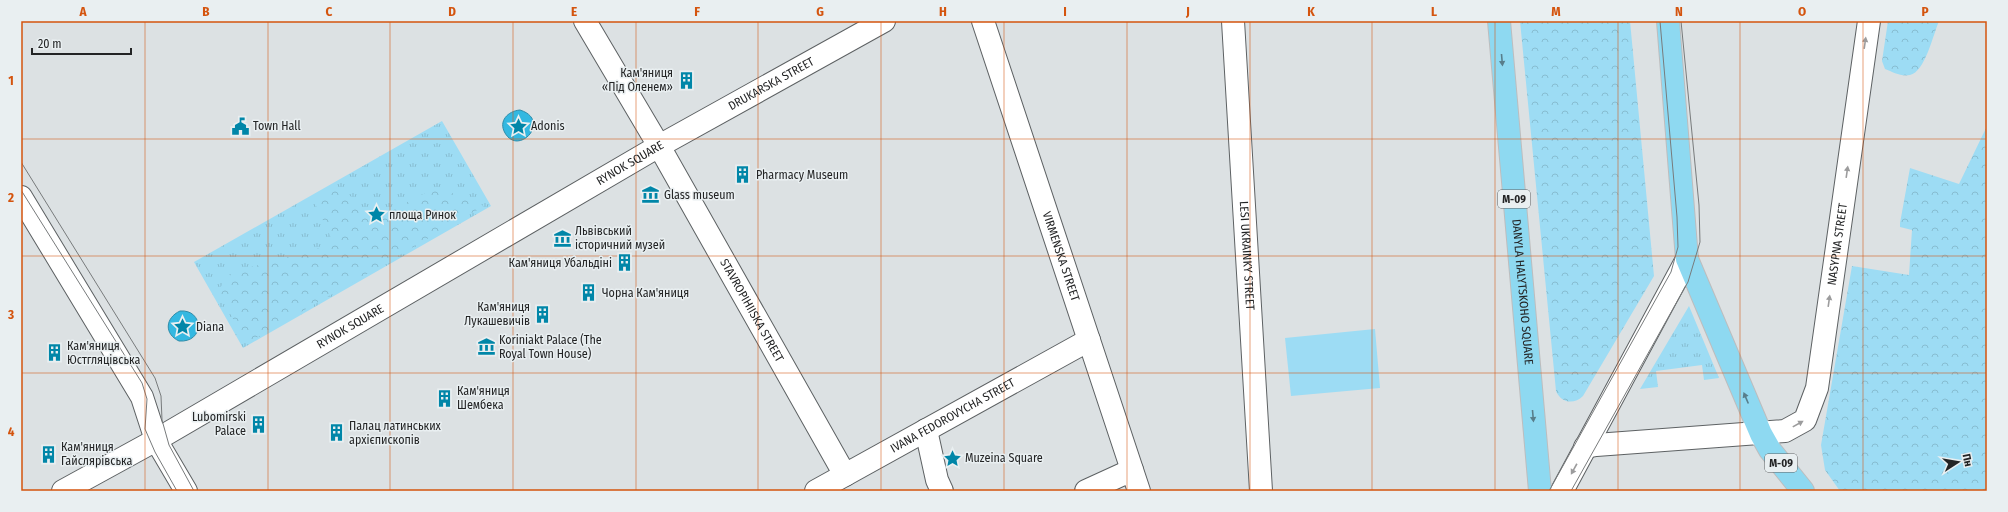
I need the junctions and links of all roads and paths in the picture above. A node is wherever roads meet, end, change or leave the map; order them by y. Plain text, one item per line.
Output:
1 (584, 21) edge
2 (884, 21) edge
3 (983, 21) edge
4 (1233, 21) edge
5 (1499, 21) edge
6 (1668, 21) edge
7 (1869, 21) edge
8 (659, 146) junction
9 (21, 197) edge
10 (1687, 259) junction
11 (1089, 340) junction
12 (926, 430) junction
13 (1761, 434) junction
14 (156, 440) junction
15 (1585, 447) junction
16 (1132, 470) junction
17 (845, 475) junction
18 (63, 491) edge
19 (186, 491) edge
20 (816, 491) edge
21 (942, 491) edge
22 (1086, 491) edge
23 (1139, 491) edge
24 (1261, 491) edge
25 (1540, 491) edge
26 (1562, 491) edge
27 (1803, 491) edge

1 - 8 street, RYNOK SQUARE
2 - 8 street, DRUKARSKA STREET
3 - 11 street, VIRMENSKA STREET
4 - 24 street, LESI UKRAINKY STREET
5 -> 25 main road, DANYLA HALYTSKOHO SQUARE / М-09
6 - 10 main road, М-09
13 -> 7 street, NASYPNA STREET
8 - 14 street, RYNOK SQUARE
8 - 17 street, STAVROPIHIISKA STREET
9 - 14 street
13 -> 10 main road, М-09
10 - 15 street
11 - 12 street, IVANA FEDOROVYCHA STREET
11 - 16 street, VIRMENSKA STREET
12 - 17 street, IVANA FEDOROVYCHA STREET
12 - 21 street
13 - 15 street
13 - 27 main road, М-09
14 - 18 street, RYNOK SQUARE
14 - 19 street
15 -> 26 street
16 - 22 street
16 - 23 street, VIRMENSKA STREET
17 - 20 street, IVANA FEDOROVYCHA STREET

